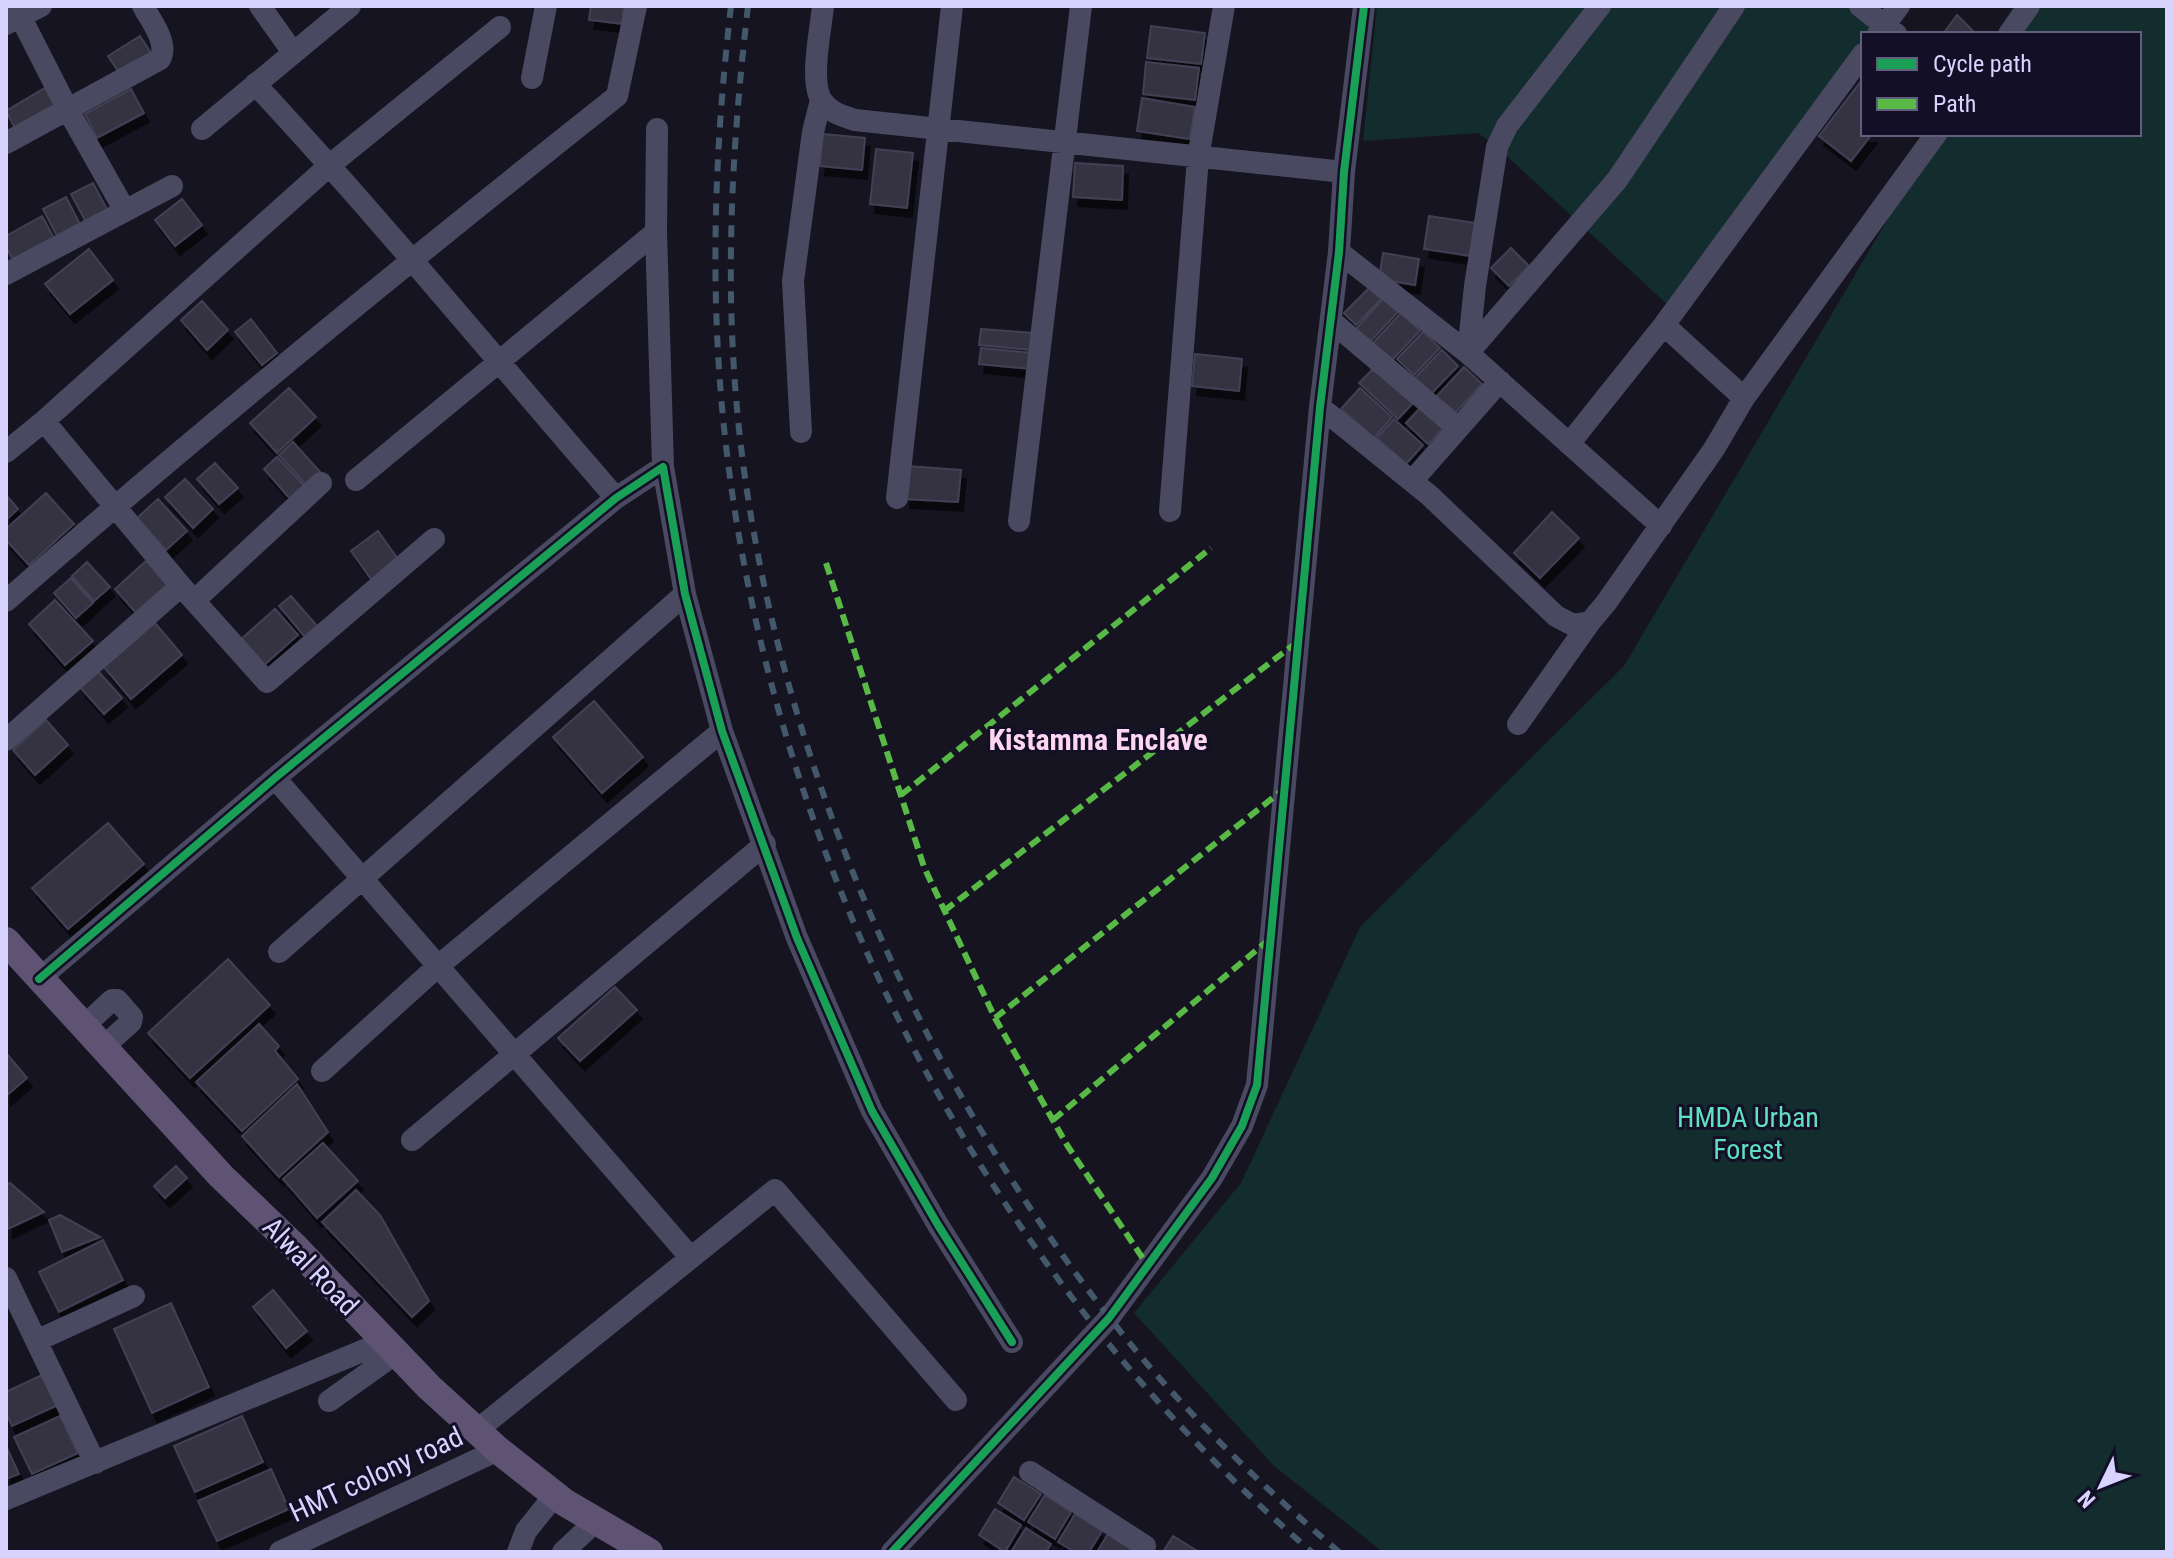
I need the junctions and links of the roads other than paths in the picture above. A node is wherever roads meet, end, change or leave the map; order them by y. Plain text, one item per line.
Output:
1 (41, 6) edge
2 (143, 6) edge
3 (260, 6) edge
4 (350, 6) edge
5 (546, 6) edge
6 (636, 6) edge
7 (823, 6) edge
8 (952, 6) edge
9 (1081, 6) edge
10 (1224, 6) edge
11 (1364, 6) edge
12 (1600, 6) edge
13 (1734, 6) edge
14 (1860, 6) edge
15 (1899, 6) edge
16 (2029, 6) edge
17 (14, 15) edge
18 (500, 27) dead end
19 (1886, 31) edge
20 (2010, 32) edge
21 (292, 51) junction
22 (1861, 57) edge
23 (532, 78) dead end
24 (255, 84) junction
25 (821, 100) junction
26 (68, 110) junction
27 (940, 128) junction
28 (202, 129) dead end
29 (657, 129) dead end
30 (1935, 136) edge
31 (1066, 142) junction
32 (6, 143) edge
33 (1198, 158) junction
34 (330, 165) junction
35 (1344, 172) junction
36 (172, 186) dead end
37 (124, 209) junction
38 (656, 232) junction
39 (1339, 252) junction
40 (412, 259) junction
41 (6, 274) edge
42 (1331, 321) junction
43 (1664, 325) junction
44 (1468, 353) junction
45 (497, 362) junction
46 (1500, 381) junction
47 (1744, 398) junction
48 (1320, 407) junction
49 (44, 421) junction
50 (1458, 428) junction
51 (801, 432) dead end
52 (1569, 444) junction
53 (6, 452) edge
54 (663, 467) junction
55 (356, 480) dead end
56 (1412, 481) junction
57 (321, 483) dead end
58 (616, 498) junction
59 (897, 498) dead end
60 (115, 506) junction
61 (1170, 511) dead end
62 (1019, 521) dead end
63 (1661, 526) junction
64 (434, 539) dead end
65 (188, 593) junction
66 (685, 594) junction
67 (6, 601) edge
68 (1590, 622) junction
69 (1518, 724) dead end
70 (722, 731) junction
71 (6, 740) edge
72 (275, 778) junction
73 (765, 844) junction
74 (360, 878) junction
75 (6, 941) edge
76 (279, 952) dead end
77 (437, 967) junction
78 (39, 979) junction
79 (514, 1054) junction
80 (322, 1071) dead end
81 (412, 1140) dead end
82 (691, 1258) junction
83 (6, 1278) edge
84 (134, 1296) dead end
85 (36, 1341) junction
86 (1012, 1342) dead end
87 (390, 1348) junction
88 (956, 1400) dead end
89 (329, 1401) dead end
90 (476, 1431) junction
91 (498, 1450) junction
92 (95, 1463) junction
93 (1030, 1472) dead end
94 (555, 1495) junction
95 (6, 1499) edge
96 (596, 1521) junction
97 (1148, 1541) edge
98 (516, 1550) edge
99 (280, 1552) edge
100 (563, 1552) edge
101 (649, 1552) edge
102 (892, 1552) edge

1 - 17 street
2 - 26 street
3 - 21 street
4 - 21 street
5 - 23 street
6 - 40 street
7 - 25 street
8 - 27 street
9 - 31 street
10 - 33 street
11 - 35 street
12 - 44 street
13 - 44 street
14 - 19 street
15 - 19 street
16 - 20 street
17 - 26 street
18 - 34 street
21 - 24 street
22 - 43 street
24 - 28 street
24 - 34 street
25 - 27 street
25 - 51 street
26 - 32 street
26 - 37 street
27 - 31 street
27 - 59 street
29 - 38 street
30 - 47 street
31 - 33 street
31 - 62 street
33 - 35 street
33 - 61 street
34 - 40 street
34 - 49 street
35 - 39 street
36 - 37 street
37 - 41 street
38 - 45 street
38 - 54 street
39 - 42 street
39 - 44 street
40 - 45 street
40 - 60 street
42 - 48 street
42 - 50 street
43 - 47 street
43 - 52 street
44 - 46 street
45 - 55 street
45 - 58 street
46 - 50 street
46 - 52 street
47 - 63 street
48 - 56 street
48 - 102 street
49 - 53 street
49 - 60 street
50 - 56 street
52 - 63 street
54 - 58 street
54 - 66 street
56 - 68 street
57 - 65 street
58 - 72 street
60 - 65 street
60 - 67 street
63 - 68 street
64 - 65 street
65 - 71 street
66 - 70 street
66 - 74 street
68 - 69 street
70 - 73 street
70 - 77 street
72 - 74 street
72 - 78 street
73 - 79 street
73 - 86 street
74 - 76 street
74 - 77 street
75 - 78 main road, Alwal Road
77 - 79 street
77 - 80 street
78 - 87 main road, Alwal Road
79 - 81 street
79 - 82 street
82 - 88 street
82 - 90 street
83 - 85 street
84 - 85 street
85 - 92 street
87 - 89 street
87 - 90 main road, Alwal Road
87 - 92 street
90 - 91 main road, Alwal Road
91 - 94 main road, Alwal Road
91 - 99 street, HMT colony road
92 - 95 street
93 - 97 street
94 - 96 main road, Alwal Road
94 - 98 street
96 - 100 street
96 - 101 main road, Alwal Road

